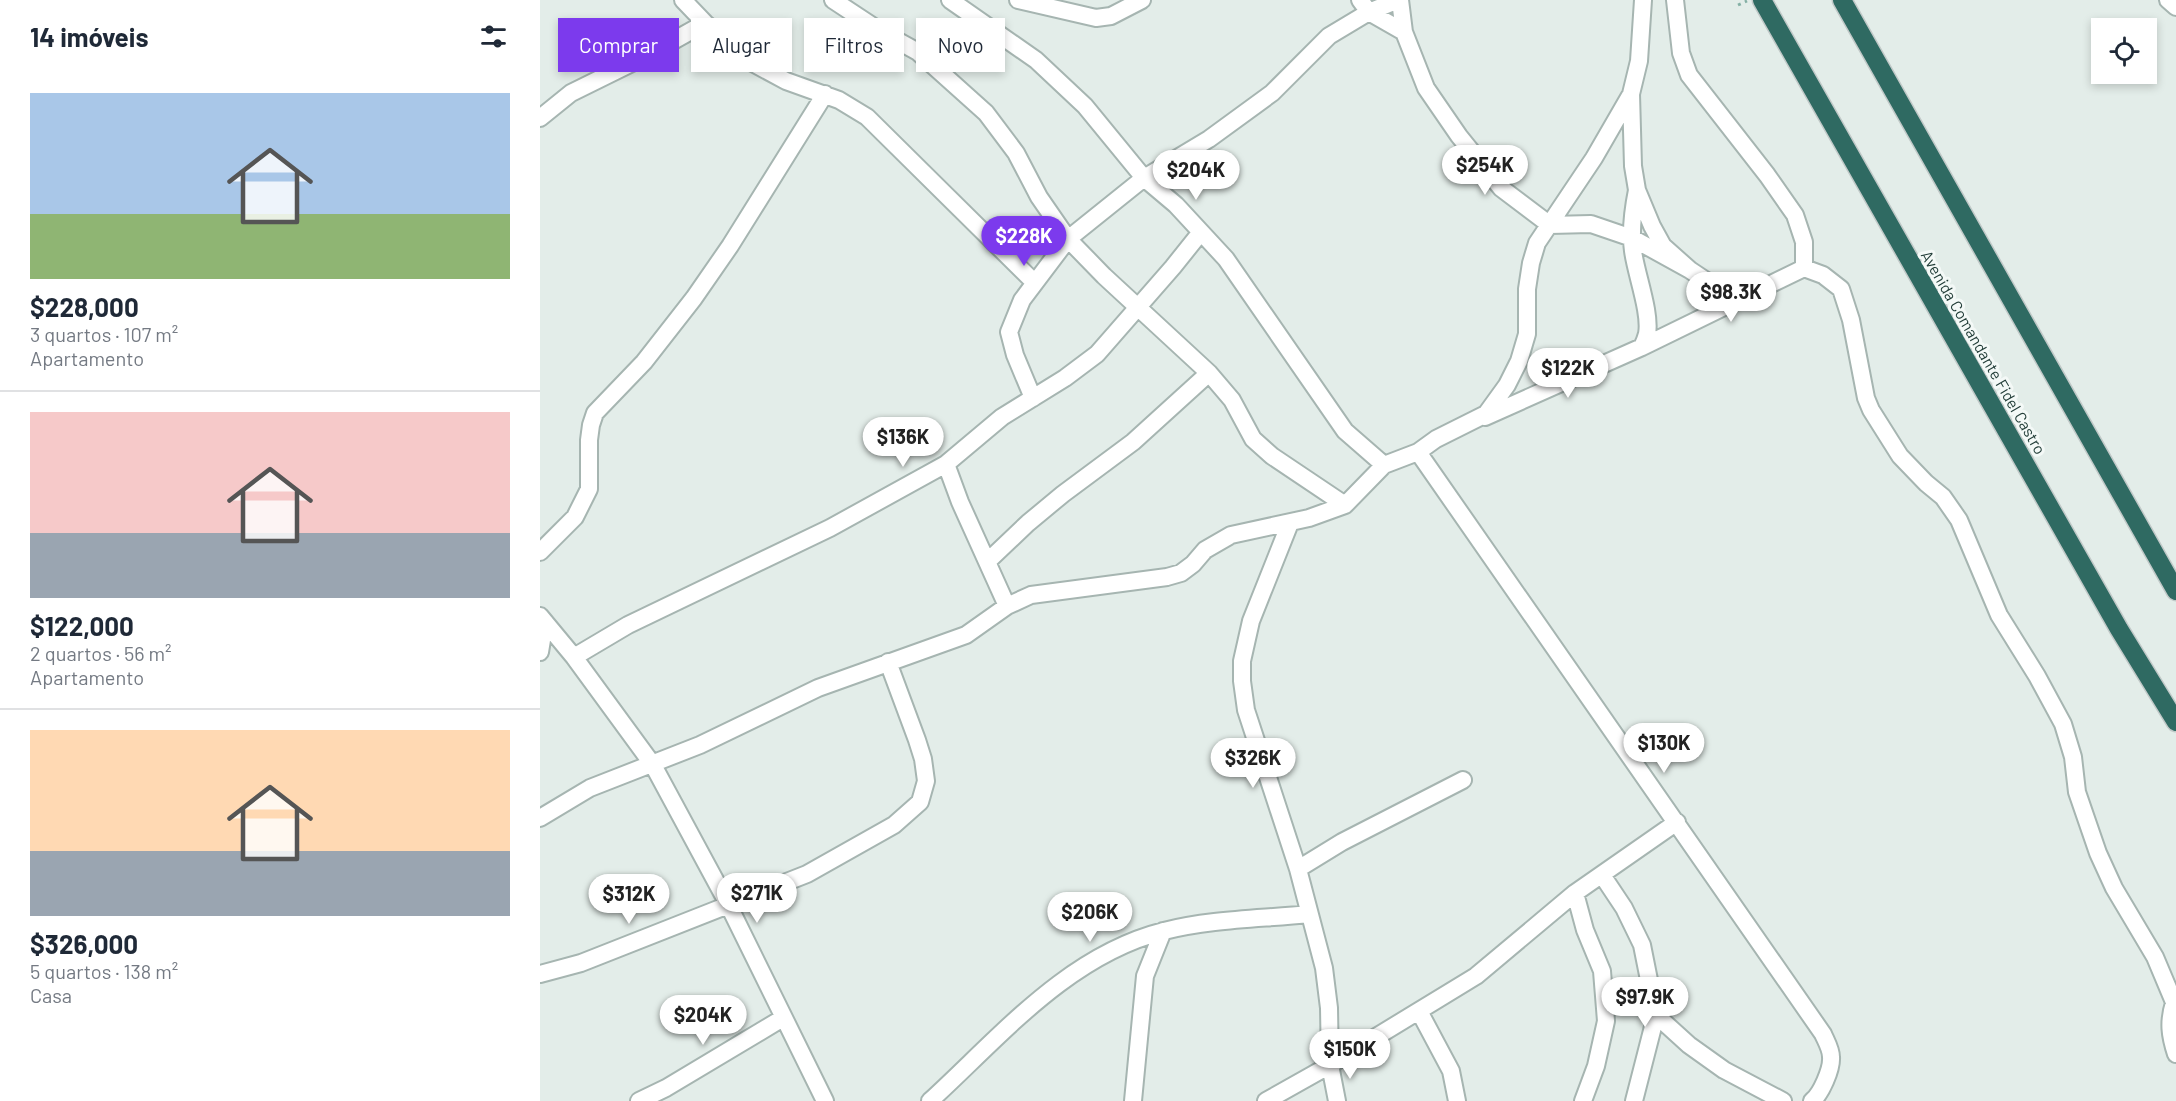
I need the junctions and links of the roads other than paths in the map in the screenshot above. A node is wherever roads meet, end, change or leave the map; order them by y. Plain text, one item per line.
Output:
1 (683, 0) edge
2 (833, 0) edge
3 (950, 0) edge
4 (1018, 0) edge
5 (1142, 0) edge
6 (1399, 0) edge
7 (1642, 0) edge
8 (1675, 0) edge
9 (1762, 0) edge
10 (1842, 0) edge
11 (2168, 0) edge
12 (1365, 6) edge
13 (2176, 8) edge
14 (700, 18) edge
15 (691, 31) edge
16 (1404, 32) junction
17 (769, 72) edge
18 (825, 94) junction
19 (1631, 94) junction
20 (540, 118) edge
21 (1144, 178) junction
22 (1636, 190) junction
23 (1550, 225) junction
24 (1201, 232) junction
25 (1632, 238) junction
26 (1068, 239) junction
27 (1804, 268) junction
28 (1690, 270) junction
29 (1035, 283) junction
30 (1138, 306) junction
31 (1727, 306) junction
32 (1642, 347) junction
33 (1209, 372) junction
34 (1033, 398) junction
35 (1436, 439) junction
36 (1418, 452) junction
37 (946, 464) junction
38 (1384, 465) junction
39 (1345, 505) junction
40 (1290, 523) junction
41 (540, 552) edge
42 (988, 561) junction
43 (2176, 591) edge
44 (1007, 606) junction
45 (542, 619) edge
46 (540, 652) edge
47 (574, 657) junction
48 (888, 662) junction
49 (2176, 722) edge
50 (653, 765) junction
51 (1463, 780) dead end
52 (540, 818) edge
53 (1677, 822) junction
54 (1298, 869) junction
55 (1602, 875) junction
56 (1575, 893) junction
57 (728, 904) junction
58 (1310, 914) junction
59 (1162, 931) junction
60 (540, 974) edge
61 (2175, 1005) edge
62 (1419, 1011) junction
63 (1656, 1015) junction
64 (783, 1018) junction
65 (2176, 1054) edge
66 (1330, 1065) junction
67 (639, 1101) edge
68 (825, 1101) edge
69 (930, 1101) edge
70 (1133, 1101) edge
71 (1266, 1101) edge
72 (1337, 1101) edge
73 (1457, 1101) edge
74 (1584, 1101) edge
75 (1634, 1101) edge
76 (1783, 1101) edge
77 (1812, 1101) edge

1 - 14 street
2 - 26 street
3 - 21 street
4 - 5 street
6 - 12 street
6 - 16 street
7 - 19 street
8 - 27 street
9 - 49 highway, Avenida Comandante Fidel Castro
10 - 43 highway
11 - 13 street
12 - 16 street
12 - 21 street
15 - 20 street
16 - 23 street
17 - 18 street
18 - 29 street
18 - 41 street
19 - 22 street
19 - 23 street
21 - 24 street
21 - 26 street
22 - 25 street
22 - 28 street
23 - 25 street
23 - 35 street
24 - 30 street
24 - 38 street
25 - 28 street
25 - 32 street
26 - 29 street
26 - 30 street
27 - 31 street
27 - 61 street
28 - 31 street
29 - 34 street
30 - 33 street
30 - 34 street
31 - 32 street
32 - 35 street
33 - 39 street
33 - 42 street
34 - 37 street
35 - 36 street
36 - 38 street
36 - 53 street
37 - 42 street
37 - 47 street
38 - 39 street
39 - 40 street
40 - 44 street
40 - 54 street
42 - 44 street
44 - 48 street
45 - 46 street
45 - 47 street
47 - 50 street
48 - 50 street
48 - 57 street
50 - 52 street
50 - 57 street
51 - 54 street
53 - 55 street
53 - 77 street
54 - 58 street
55 - 56 street
55 - 63 street
56 - 62 street
56 - 74 street
57 - 60 street
57 - 64 street
58 - 59 street
58 - 66 street
59 - 69 street
59 - 70 street
61 - 65 street
62 - 66 street
62 - 73 street
63 - 75 street
63 - 76 street
64 - 67 street
64 - 68 street
66 - 71 street
66 - 72 street

